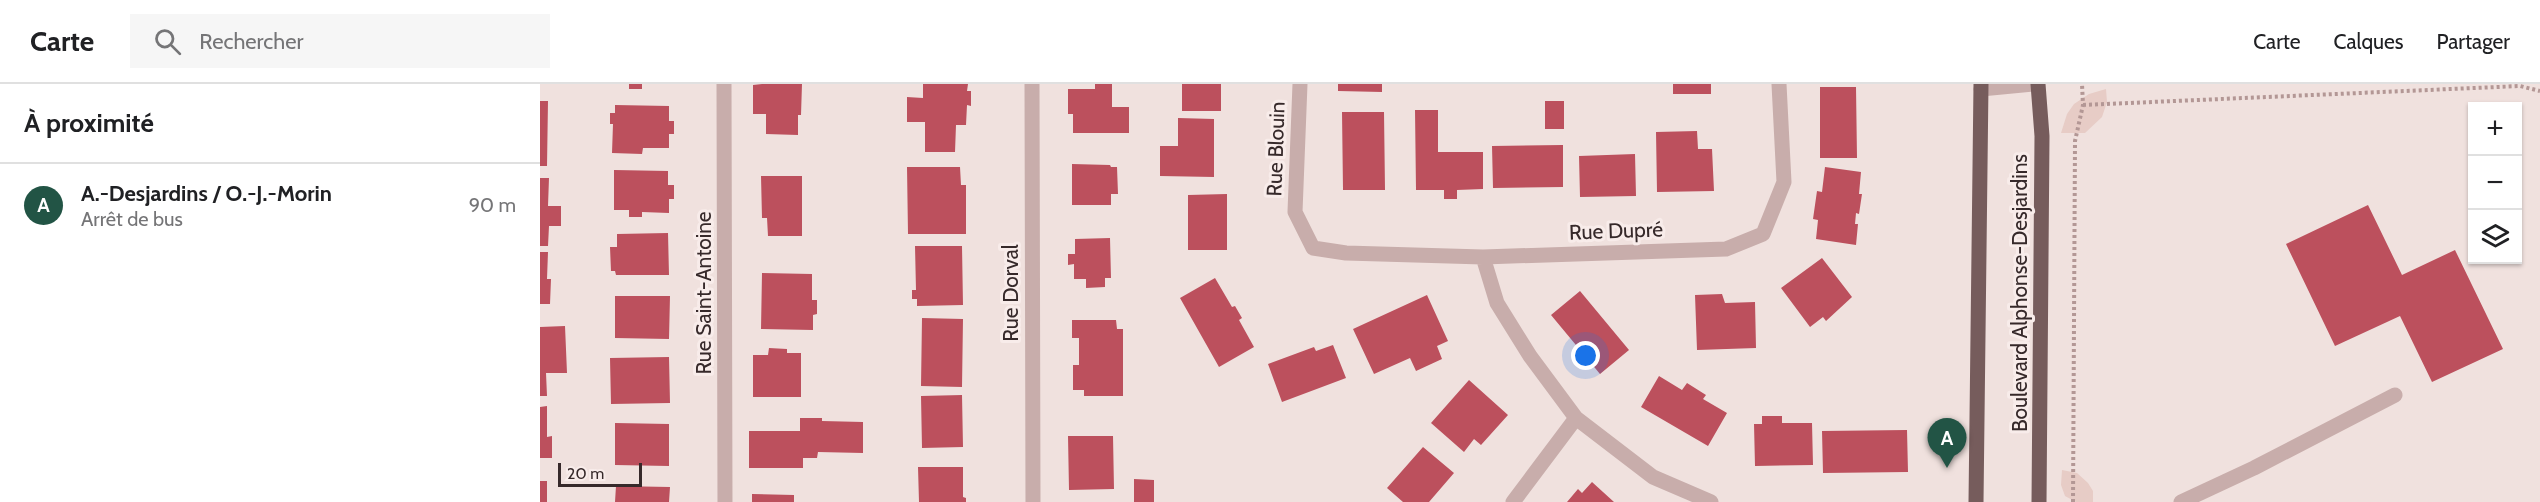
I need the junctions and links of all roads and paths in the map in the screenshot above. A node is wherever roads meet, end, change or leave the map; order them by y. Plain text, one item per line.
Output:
1 (724, 84) edge
2 (1032, 84) edge
3 (1300, 84) edge
4 (1779, 84) edge
5 (2033, 84) edge
6 (2038, 84) edge
7 (2082, 84) edge
8 (1981, 86) edge
9 (2540, 91) edge
10 (2083, 105) junction
11 (1313, 248) joint
12 (1483, 257) junction
13 (2395, 395) dead end
14 (1576, 418) junction
15 (725, 502) edge
16 (1033, 502) edge
17 (1513, 502) edge
18 (1711, 502) edge
19 (1976, 502) edge
20 (2039, 502) edge
21 (2073, 502) edge
22 (2181, 502) edge

1 - 15 street, Rue Saint-Antoine
2 - 16 street, Rue Dorval
3 - 11 street, Rue Blouin
4 - 12 street, Rue Dupré
5 - 8 street
6 - 20 main road, Boulevard Alphonse-Desjardins
7 - 10 path
8 - 19 main road, Boulevard Alphonse-Desjardins
9 - 10 path
10 - 21 path
11 - 12 street, Rue Dupré
12 - 14 street
13 - 22 street
14 - 17 street
14 - 18 street

